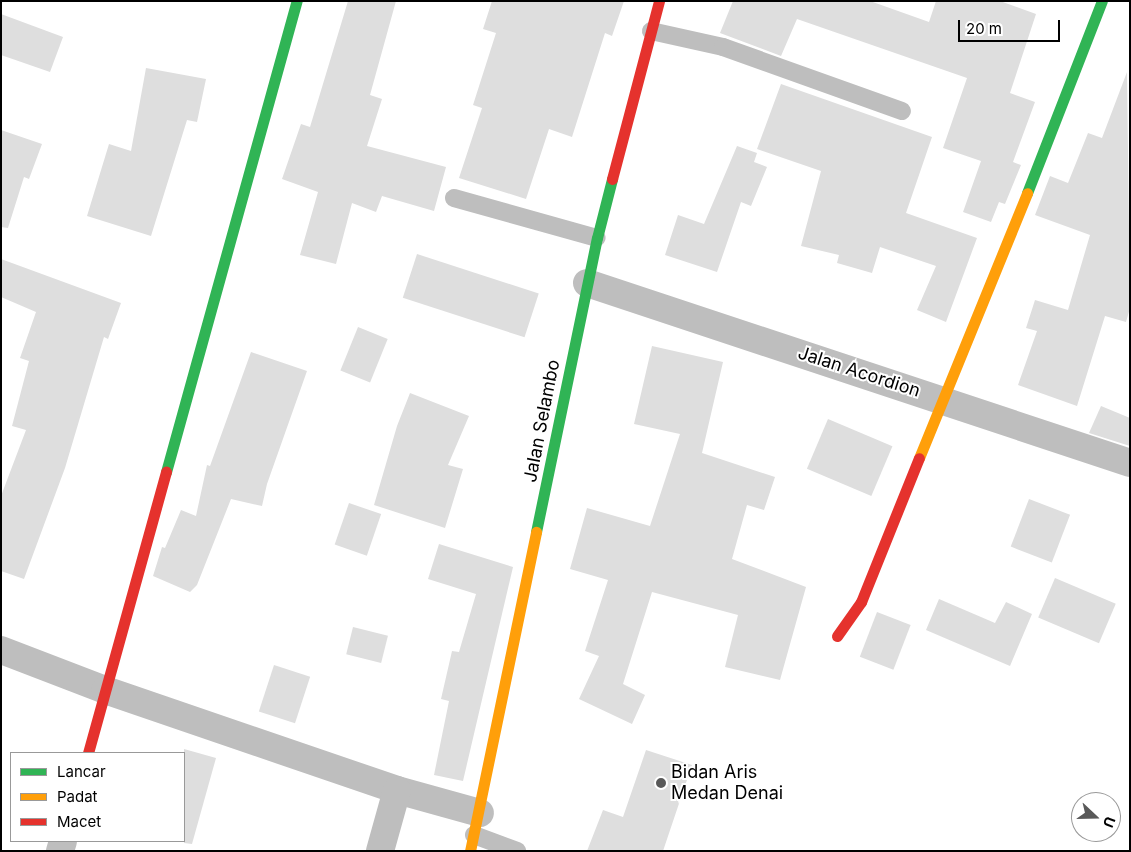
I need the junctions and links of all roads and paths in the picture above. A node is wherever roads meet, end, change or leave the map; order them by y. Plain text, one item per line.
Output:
1 (297, 1) edge
2 (659, 1) edge
3 (1102, 1) edge
4 (651, 31) junction
5 (902, 112) dead end
6 (454, 198) dead end
7 (597, 238) junction
8 (588, 283) junction
9 (942, 400) junction
10 (1130, 463) edge
11 (837, 636) dead end
12 (1, 650) edge
13 (106, 690) junction
14 (88, 752) edge
15 (398, 790) junction
16 (475, 833) edge
17 (380, 851) edge
18 (517, 851) edge

1 - 13 street
2 - 4 street, Jalan Selambo
3 - 9 street
4 - 5 lane
4 - 7 street, Jalan Selambo
6 - 7 lane
7 - 8 street, Jalan Selambo
8 - 9 street, Jalan Acordion
8 - 16 street, Jalan Selambo
9 - 10 street, Jalan Acordion
9 - 11 street
12 - 13 street
13 - 14 street
13 - 15 street
15 - 16 street
15 - 17 street
16 - 18 lane

